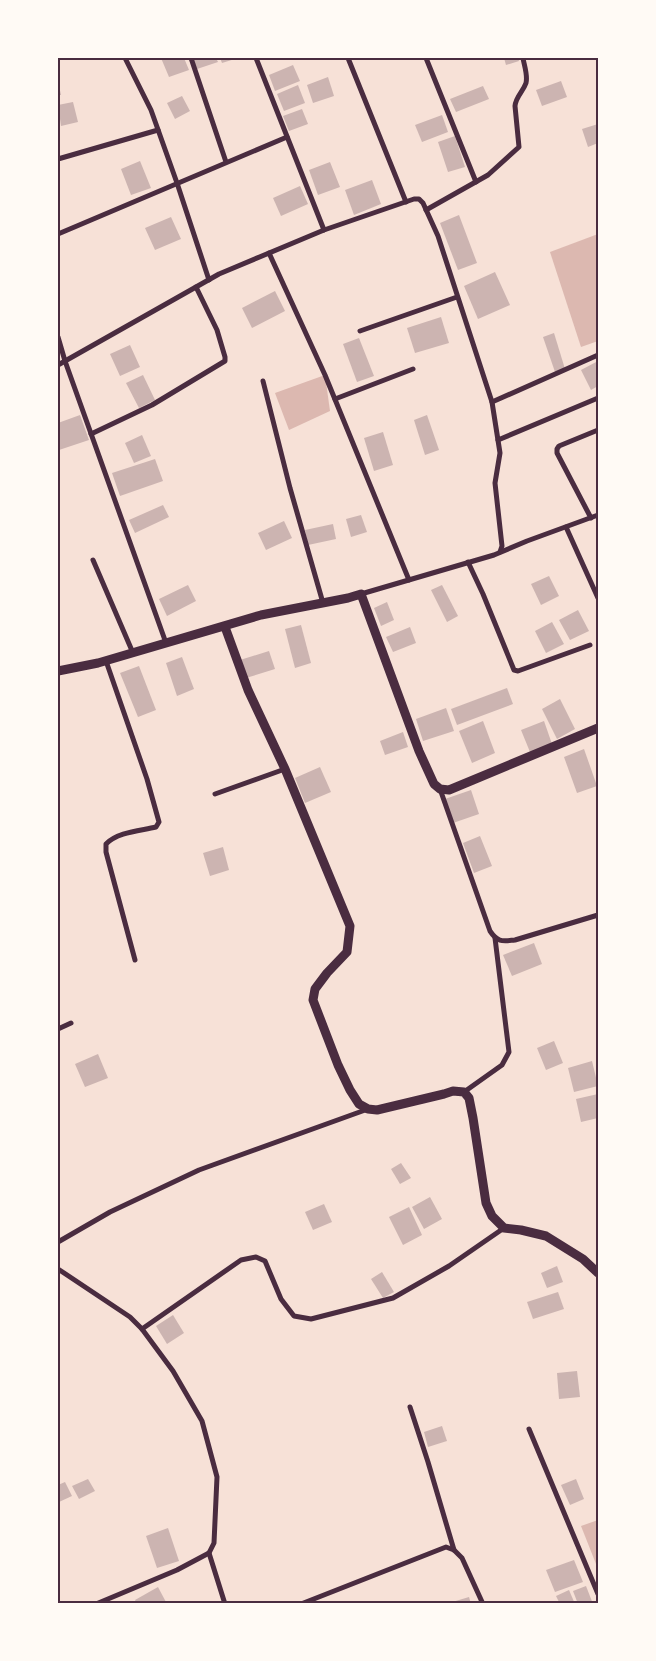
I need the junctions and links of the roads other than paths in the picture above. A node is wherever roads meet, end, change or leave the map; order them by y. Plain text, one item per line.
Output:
1 (127, 58) edge
2 (191, 58) edge
3 (256, 58) edge
4 (348, 58) edge
5 (426, 58) edge
6 (523, 58) edge
7 (158, 130) junction
8 (288, 137) junction
9 (58, 159) edge
10 (226, 162) junction
11 (476, 182) junction
12 (177, 183) junction
13 (406, 202) junction
14 (426, 210) junction
15 (324, 230) junction
16 (58, 234) edge
17 (269, 253) junction
18 (209, 280) junction
19 (196, 287) junction
20 (457, 297) junction
21 (360, 331) dead end
22 (58, 337) edge
23 (598, 355) edge
24 (64, 361) junction
25 (58, 365) edge
26 (413, 369) dead end
27 (263, 381) dead end
28 (598, 398) edge
29 (335, 399) junction
30 (492, 402) junction
31 (598, 430) edge
32 (91, 434) junction
33 (498, 440) junction
34 (598, 515) edge
35 (591, 518) junction
36 (566, 527) junction
37 (500, 552) junction
38 (93, 560) dead end
39 (468, 562) junction
40 (409, 580) junction
41 (361, 594) junction
42 (598, 598) edge
43 (323, 603) junction
44 (225, 627) junction
45 (166, 643) junction
46 (590, 645) dead end
47 (133, 653) junction
48 (106, 661) junction
49 (58, 672) edge
50 (598, 728) edge
51 (285, 769) junction
52 (440, 789) junction
53 (215, 794) dead end
54 (598, 915) edge
55 (495, 938) junction
56 (135, 960) dead end
57 (71, 1023) dead end
58 (58, 1029) edge
59 (464, 1092) junction
60 (368, 1109) junction
61 (504, 1228) junction
62 (58, 1242) edge
63 (58, 1269) edge
64 (598, 1274) edge
65 (142, 1329) junction
66 (410, 1407) dead end
67 (529, 1429) dead end
68 (454, 1550) junction
69 (209, 1553) junction
70 (598, 1594) edge
71 (96, 1604) edge
72 (226, 1604) edge
73 (300, 1604) edge
74 (483, 1604) edge

1 - 7 street
2 - 10 street
3 - 8 street
4 - 13 street
5 - 11 street
6 - 11 street
7 - 9 street
7 - 12 street
8 - 10 street
8 - 15 street
10 - 12 street
11 - 14 street
12 - 16 street
12 - 18 street
13 - 14 street
13 - 15 street
14 - 20 street
15 - 17 street
17 - 18 street
17 - 29 street
18 - 19 street
19 - 24 street
19 - 32 street
20 - 21 street
20 - 30 street
22 - 24 street
23 - 30 street
24 - 25 street
24 - 32 street
26 - 29 street
27 - 43 street
28 - 33 street
29 - 40 street
30 - 33 street
31 - 35 street
32 - 45 street
33 - 37 street
34 - 35 street
35 - 36 street
36 - 37 street
36 - 42 street
37 - 39 street
38 - 47 street
39 - 40 street
39 - 46 street
40 - 41 street
41 - 43 street
41 - 52 street
43 - 44 street
44 - 45 street
44 - 51 street
45 - 47 street
47 - 48 street
48 - 49 street
48 - 56 street
50 - 52 street
51 - 53 street
51 - 60 street
52 - 55 street
54 - 55 street
55 - 59 street
57 - 58 street
59 - 60 street
59 - 61 street
60 - 62 street
61 - 64 street
61 - 65 street
63 - 65 street
65 - 69 street
66 - 68 street
67 - 70 street
68 - 73 street
68 - 74 street
69 - 71 street
69 - 72 street

